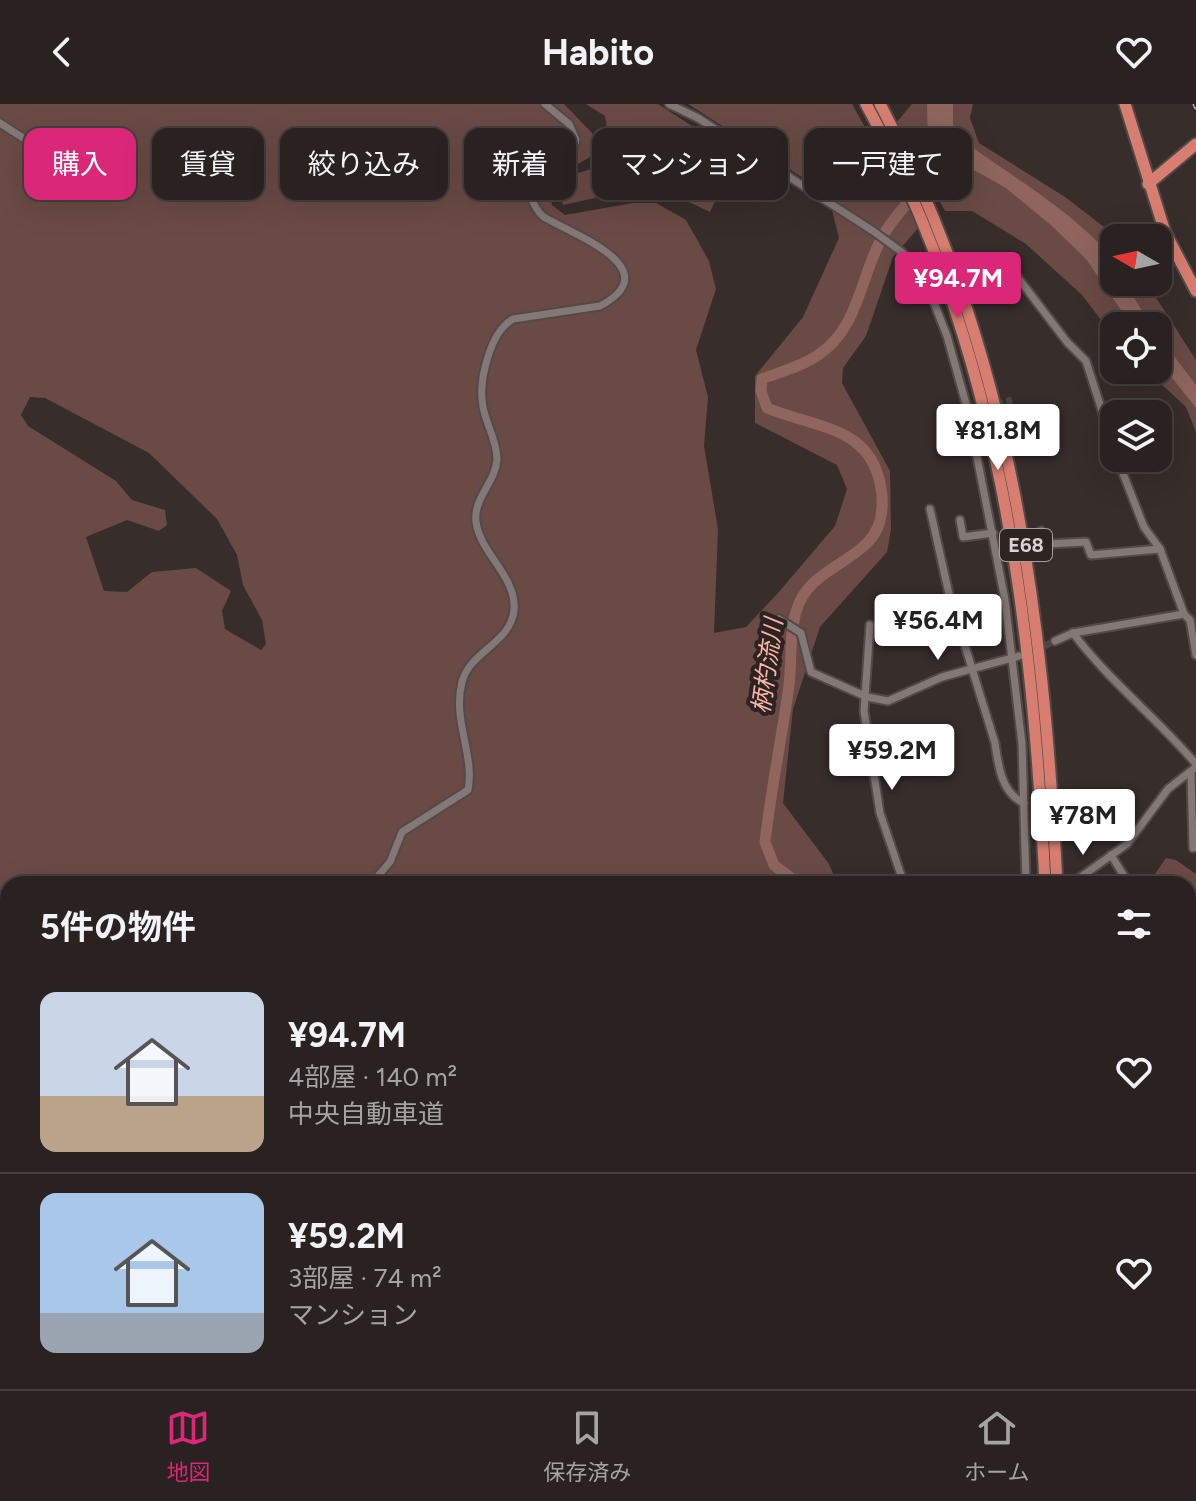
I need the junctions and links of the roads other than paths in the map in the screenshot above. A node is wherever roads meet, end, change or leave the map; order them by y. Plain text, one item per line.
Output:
1 (545, 104) edge
2 (669, 104) edge
3 (866, 104) edge
4 (1125, 104) edge
5 (879, 111) edge
6 (0, 123) edge
7 (24, 139) edge
8 (1196, 144) edge
9 (1148, 184) junction
10 (1009, 266) dead end
11 (1196, 291) edge
12 (1100, 404) edge
13 (1122, 472) edge
14 (930, 509) dead end
15 (960, 520) dead end
16 (1041, 531) tunnel mouth
17 (996, 537) junction
18 (1160, 549) junction
19 (1184, 614) junction
20 (779, 619) dead end
21 (870, 625) dead end
22 (1073, 633) junction
23 (1055, 641) tunnel mouth
24 (1196, 655) edge
25 (1016, 657) junction
26 (971, 668) junction
27 (867, 697) junction
28 (1194, 768) edge
29 (1024, 803) junction
30 (1193, 848) dead end
31 (1111, 855) junction
32 (378, 876) edge
33 (901, 876) edge
34 (1026, 876) edge
35 (1044, 876) edge
36 (1056, 876) edge
37 (1082, 876) edge
38 (1124, 876) edge

1 - 32 street
2 - 17 street
3 - 5 highway, E68
4 - 9 highway
5 - 35 highway, E68
5 - 36 highway, E68
6 - 7 street
8 - 9 highway
9 - 11 highway
10 - 12 street
13 - 18 street
14 - 26 street
15 - 17 street
16 - 18 street
17 - 25 street
18 - 19 street
19 - 22 street
19 - 24 street
20 - 27 street
21 - 27 street
22 - 23 street
22 - 28 street
25 - 26 street
25 - 29 street
26 - 27 street
26 - 29 street
27 - 33 street
28 - 30 street
28 - 31 street
29 - 34 street
31 - 37 street
31 - 38 street

